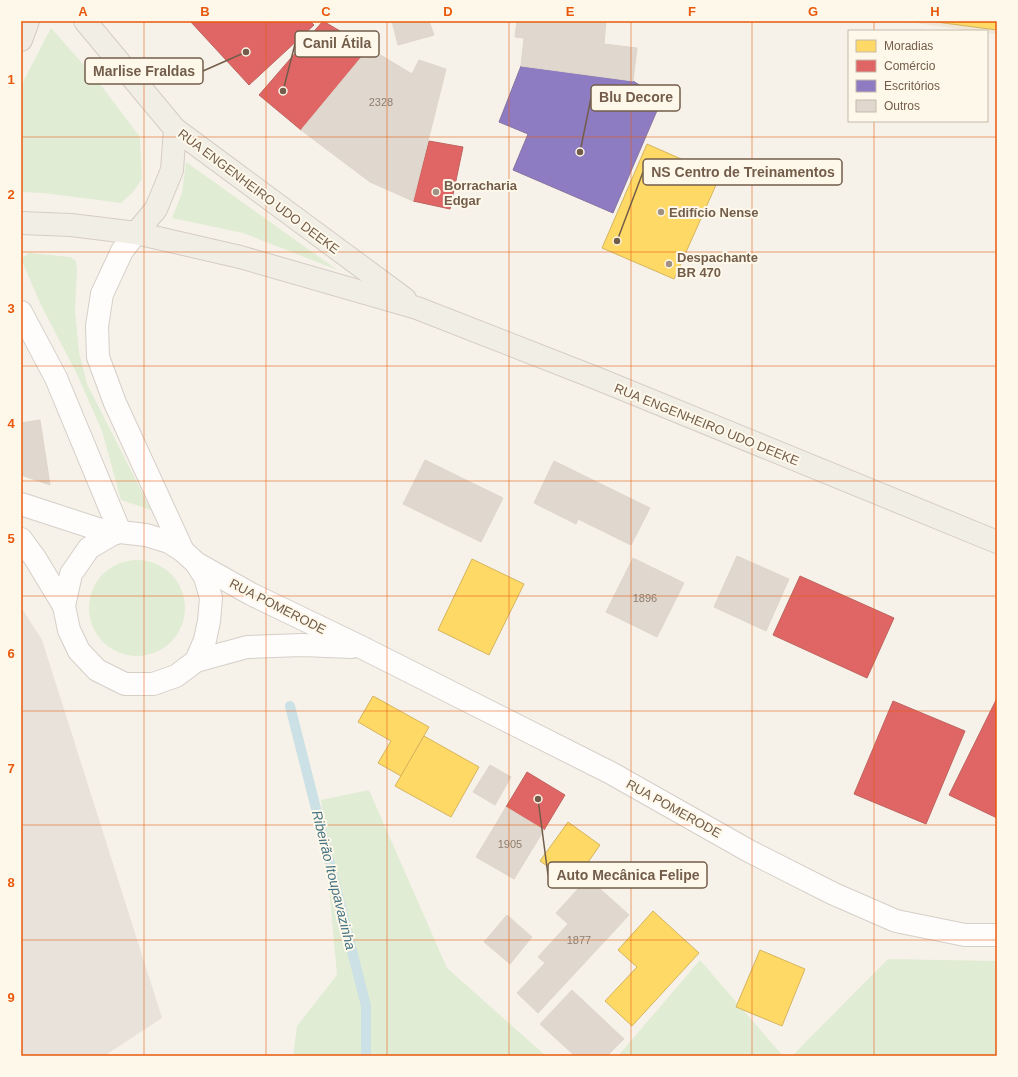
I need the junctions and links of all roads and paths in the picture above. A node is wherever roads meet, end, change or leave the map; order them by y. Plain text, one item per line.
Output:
1 (28, 21) edge
2 (85, 21) edge
3 (21, 40) edge
4 (175, 129) junction
5 (21, 223) edge
6 (136, 234) junction
7 (417, 308) junction
8 (21, 312) edge
9 (21, 504) edge
10 (117, 533) junction
11 (21, 539) edge
12 (997, 542) edge
13 (189, 557) junction
14 (64, 606) junction
15 (361, 647) junction
16 (196, 660) junction
17 (997, 935) edge

1 - 3 highway
2 - 4 main road, RUA ENGENHEIRO UDO DEEKE
4 - 6 main road
4 - 7 main road, RUA ENGENHEIRO UDO DEEKE
5 - 6 main road, RUA ENGENHEIRO UDO DEEKE
6 - 7 main road, RUA ENGENHEIRO UDO DEEKE
6 - 13 street
7 - 12 main road, RUA ENGENHEIRO UDO DEEKE
8 - 10 street
9 - 10 street
10 - 13 street, RUA POMERODE
10 - 14 street
11 - 14 street
13 - 15 street, RUA POMERODE
13 - 16 street
14 - 16 street
15 - 16 street, RUA POMERODE
15 - 17 street, RUA POMERODE

